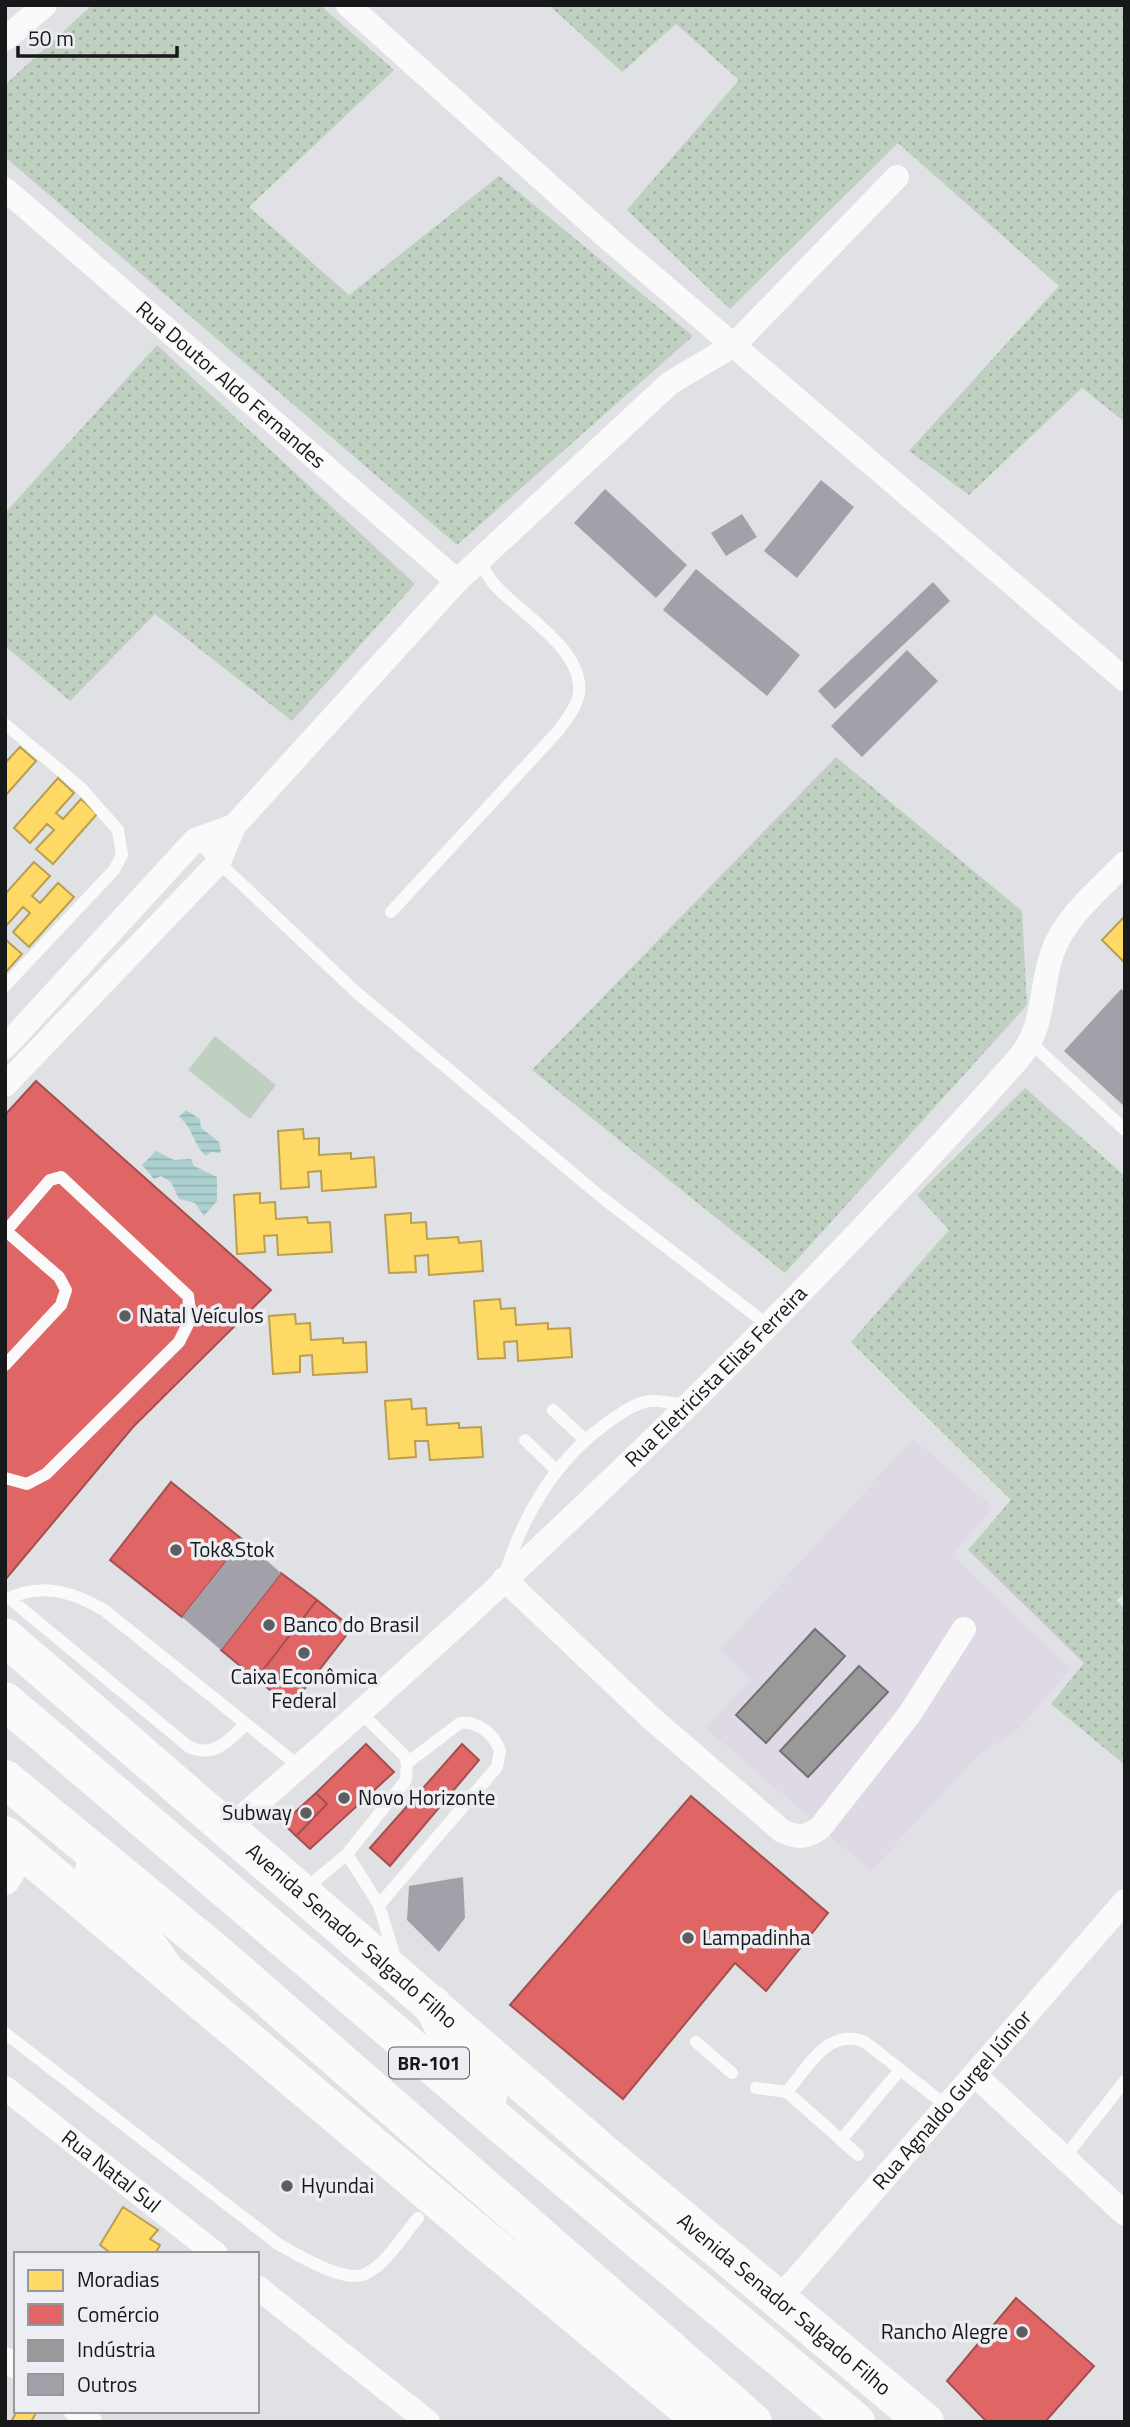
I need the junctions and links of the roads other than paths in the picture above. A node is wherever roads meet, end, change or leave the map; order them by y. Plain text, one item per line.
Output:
1 (45, 5) edge
2 (348, 5) edge
3 (5, 39) edge
4 (897, 177) dead end
5 (5, 189) edge
6 (734, 345) junction
7 (478, 561) junction
8 (457, 581) junction
9 (1125, 680) edge
10 (5, 724) edge
11 (234, 826) junction
12 (195, 841) junction
13 (219, 862) junction
14 (1125, 863) edge
15 (391, 912) dead end
16 (5, 986) edge
17 (1030, 1042) junction
18 (5, 1047) edge
19 (5, 1085) edge
20 (1125, 1130) edge
21 (6, 1232) edge
22 (769, 1326) junction
23 (5, 1365) edge
24 (688, 1406) junction
25 (553, 1410) dead end
26 (584, 1439) junction
27 (525, 1440) dead end
28 (557, 1471) junction
29 (5, 1478) edge
30 (504, 1579) junction
31 (7, 1599) edge
32 (964, 1629) dead end
33 (5, 1637) edge
34 (5, 1701) edge
35 (361, 1713) junction
36 (246, 1724) junction
37 (407, 1763) junction
38 (300, 1767) junction
39 (5, 1779) edge
40 (62, 1826) junction
41 (227, 1830) junction
42 (347, 1854) junction
43 (8, 1858) edge
44 (302, 1891) junction
45 (1125, 1901) edge
46 (379, 1905) junction
47 (161, 1964) junction
48 (399, 1973) junction
49 (432, 2004) junction
50 (5, 2033) edge
51 (696, 2042) dead end
52 (900, 2070) junction
53 (732, 2073) dead end
54 (976, 2076) junction
55 (1125, 2081) edge
56 (5, 2088) edge
57 (756, 2088) dead end
58 (787, 2092) junction
59 (948, 2107) junction
60 (514, 2136) junction
61 (841, 2140) junction
62 (858, 2155) dead end
63 (1064, 2158) junction
64 (1125, 2214) edge
65 (418, 2218) dead end
66 (213, 2252) edge
67 (259, 2289) edge
68 (779, 2299) junction
69 (685, 2416) edge
70 (428, 2422) edge
71 (753, 2422) edge
72 (856, 2422) edge
73 (925, 2422) edge

1 - 3 street
2 - 6 street
4 - 6 street
5 - 8 street, Rua Doutor Aldo Fernandes
6 - 7 street
6 - 9 street
7 - 8 street
7 - 15 lane
8 - 11 street
10 - 16 lane
11 - 12 street
11 - 13 street
12 - 13 lane
12 - 18 street
13 - 19 street
13 - 22 lane
14 - 17 street, Rua Eletricista Elias Ferreira
17 - 20 lane
17 - 22 street, Rua Eletricista Elias Ferreira
21 - 23 lane
21 - 29 lane
22 - 24 street, Rua Eletricista Elias Ferreira
24 - 26 lane
24 - 30 street, Rua Eletricista Elias Ferreira
25 - 26 lane
26 - 28 lane
27 - 28 lane
28 - 30 lane
30 - 32 street
30 - 35 street, Rua Eletricista Elias Ferreira
31 - 36 lane
31 - 36 lane
33 - 41 main road, Avenida Senador Salgado Filho
34 - 60 main road, Avenida Senador Salgado Filho / BR-101
35 - 37 lane
35 - 38 street, Rua Eletricista Elias Ferreira
36 - 38 lane
37 - 42 lane
37 - 46 lane
38 - 41 street, Rua Eletricista Elias Ferreira
39 - 40 main road, BR-101
40 - 47 main road
40 - 71 main road, BR-101
41 - 44 main road, Avenida Senador Salgado Filho
42 - 44 lane
42 - 46 lane
43 - 47 main road
44 - 48 main road, Avenida Senador Salgado Filho
45 - 54 street, Rua Agnaldo Gurgel Júnior
46 - 48 lane
47 - 69 main road
48 - 49 main road, Avenida Senador Salgado Filho
49 - 60 main road
49 - 68 main road, Avenida Senador Salgado Filho
50 - 65 lane
51 - 53 lane
52 - 58 lane
52 - 59 lane
52 - 61 lane
54 - 59 street, Rua Agnaldo Gurgel Júnior
54 - 63 street
55 - 63 lane
56 - 66 street, Rua Natal Sul
57 - 58 lane
58 - 61 lane
59 - 68 street, Rua Agnaldo Gurgel Júnior
60 - 72 main road, Avenida Senador Salgado Filho / BR-101
61 - 62 lane
63 - 64 street
67 - 70 street
68 - 73 main road, Avenida Senador Salgado Filho

